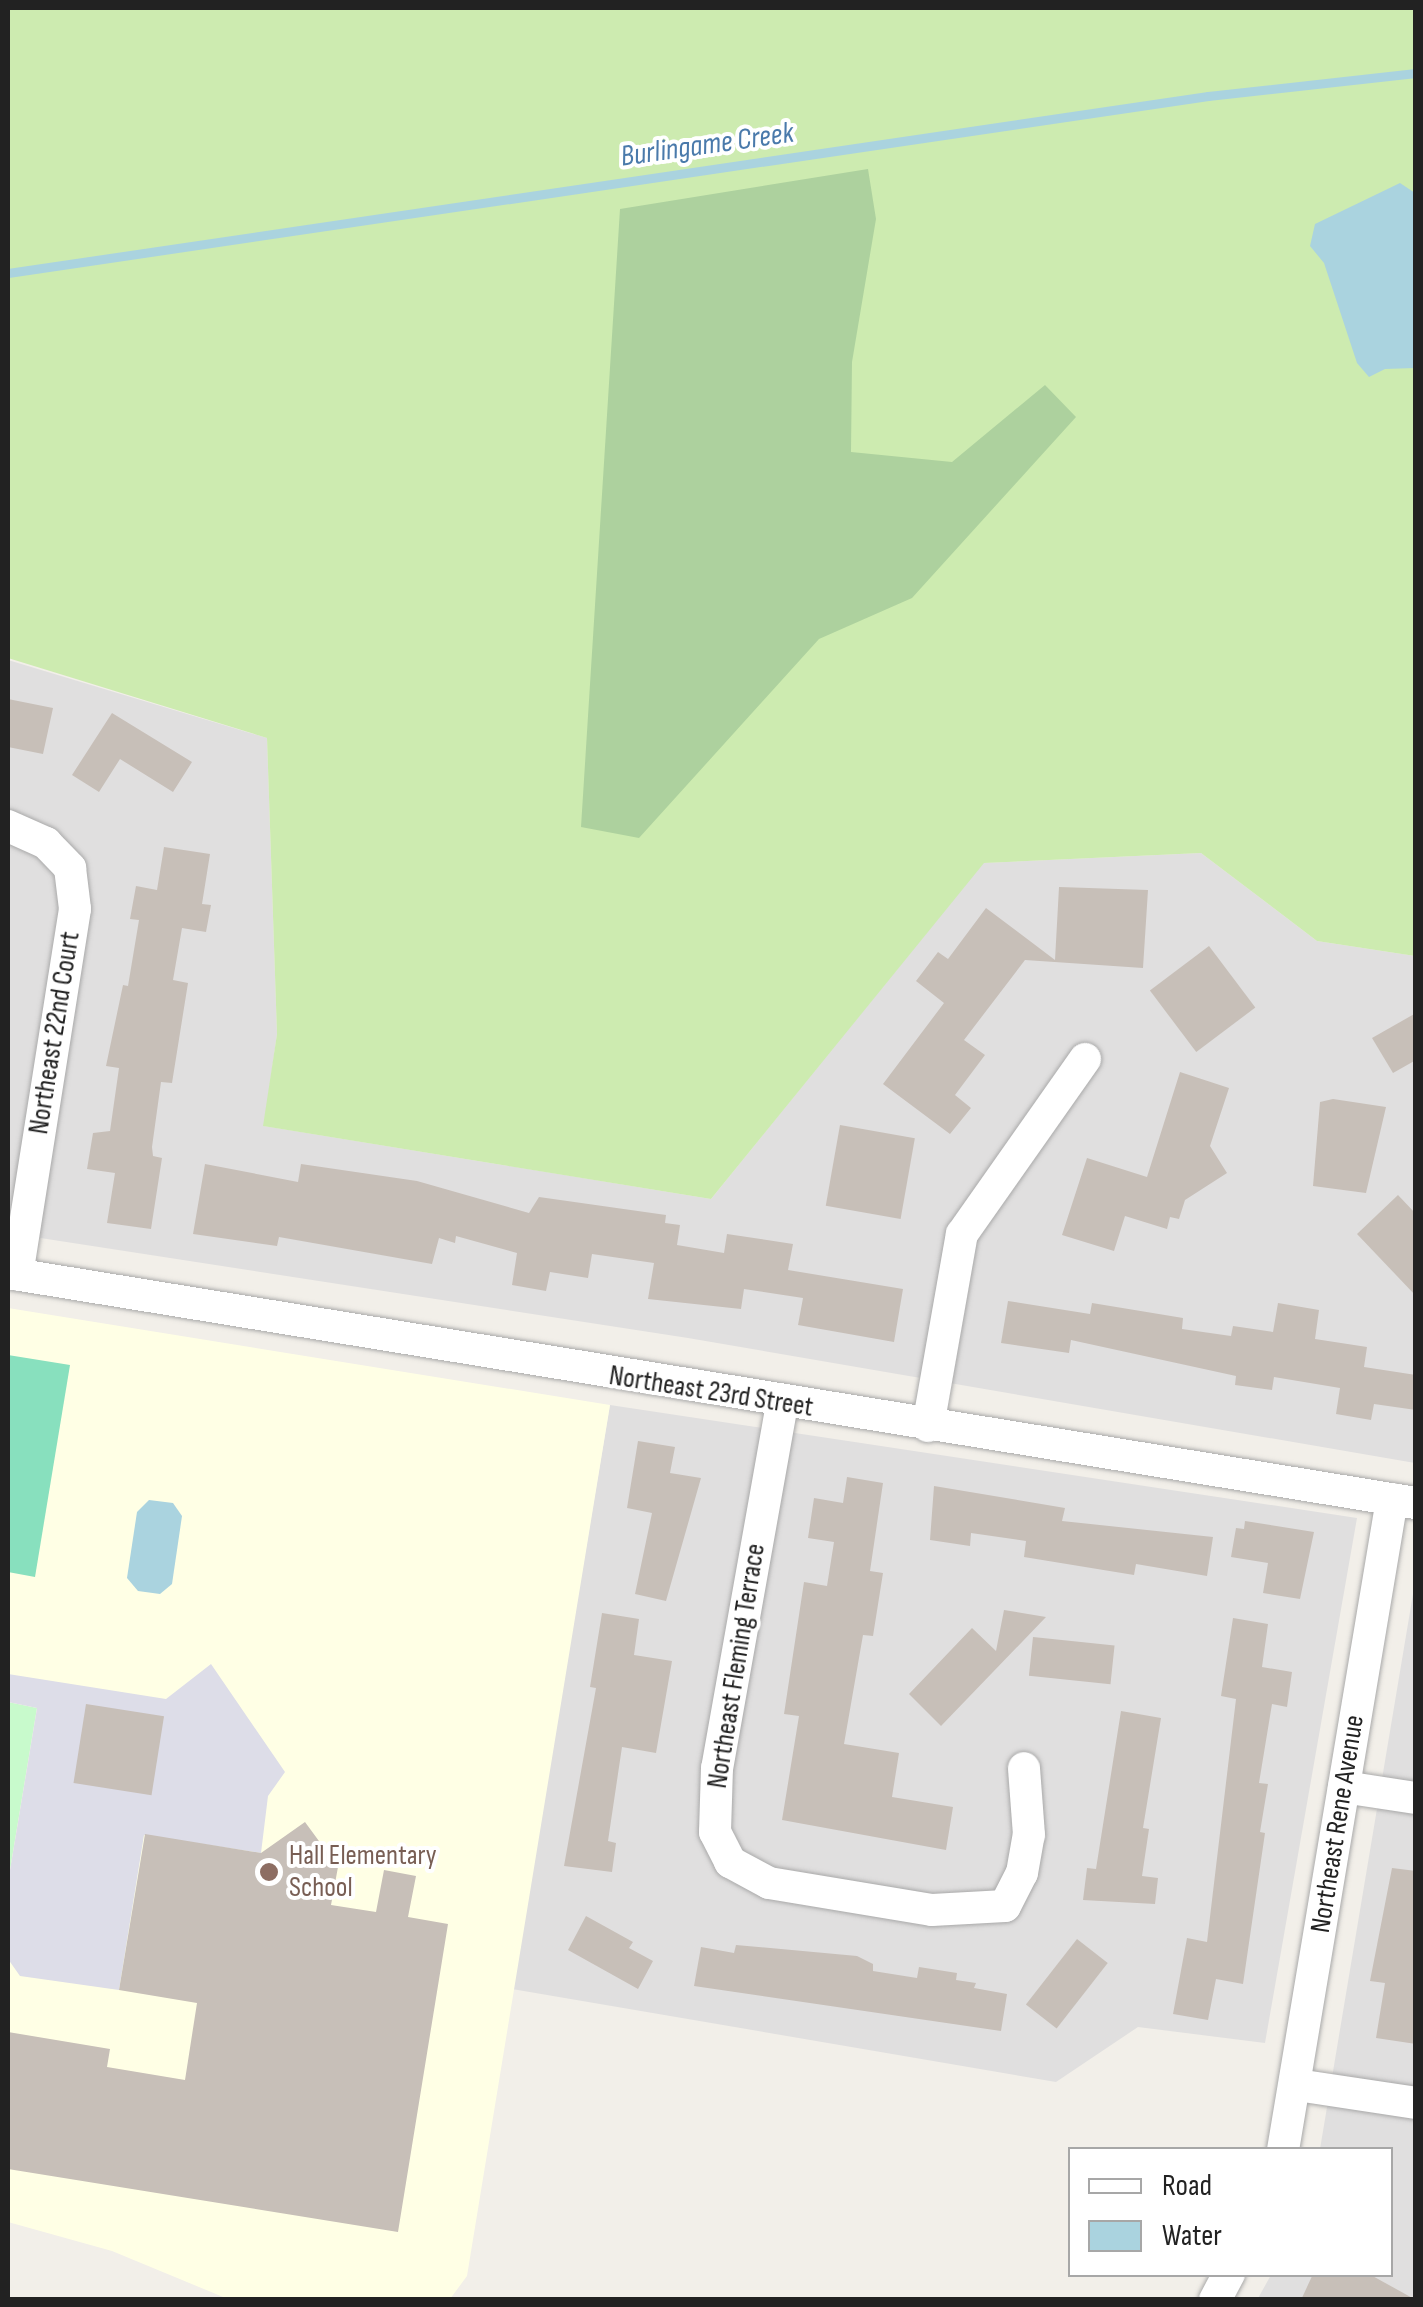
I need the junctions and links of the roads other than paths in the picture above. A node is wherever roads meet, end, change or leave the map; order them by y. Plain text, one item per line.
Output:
1 (8, 826) edge
2 (1085, 1059) dead end
3 (12, 1273) edge
4 (782, 1404) junction
5 (928, 1426) junction
6 (1404, 1501) edge
7 (1024, 1768) dead end
8 (1344, 1787) junction
9 (1416, 1798) edge
10 (1297, 2085) junction
11 (1416, 2103) edge
12 (1284, 2147) edge
13 (1227, 2277) edge
14 (1214, 2300) edge

1 - 3 street, Northeast 22nd Court
2 - 5 street
3 - 4 street, Northeast 23rd Street
4 - 5 street, Northeast 23rd Street
4 - 7 street, Northeast Fleming Terrace
5 - 6 street, Northeast 23rd Street
6 - 8 street, Northeast Rene Avenue
8 - 9 street
8 - 10 street, Northeast Rene Avenue
10 - 11 street
10 - 12 street, Northeast Rene Avenue
13 - 14 street

